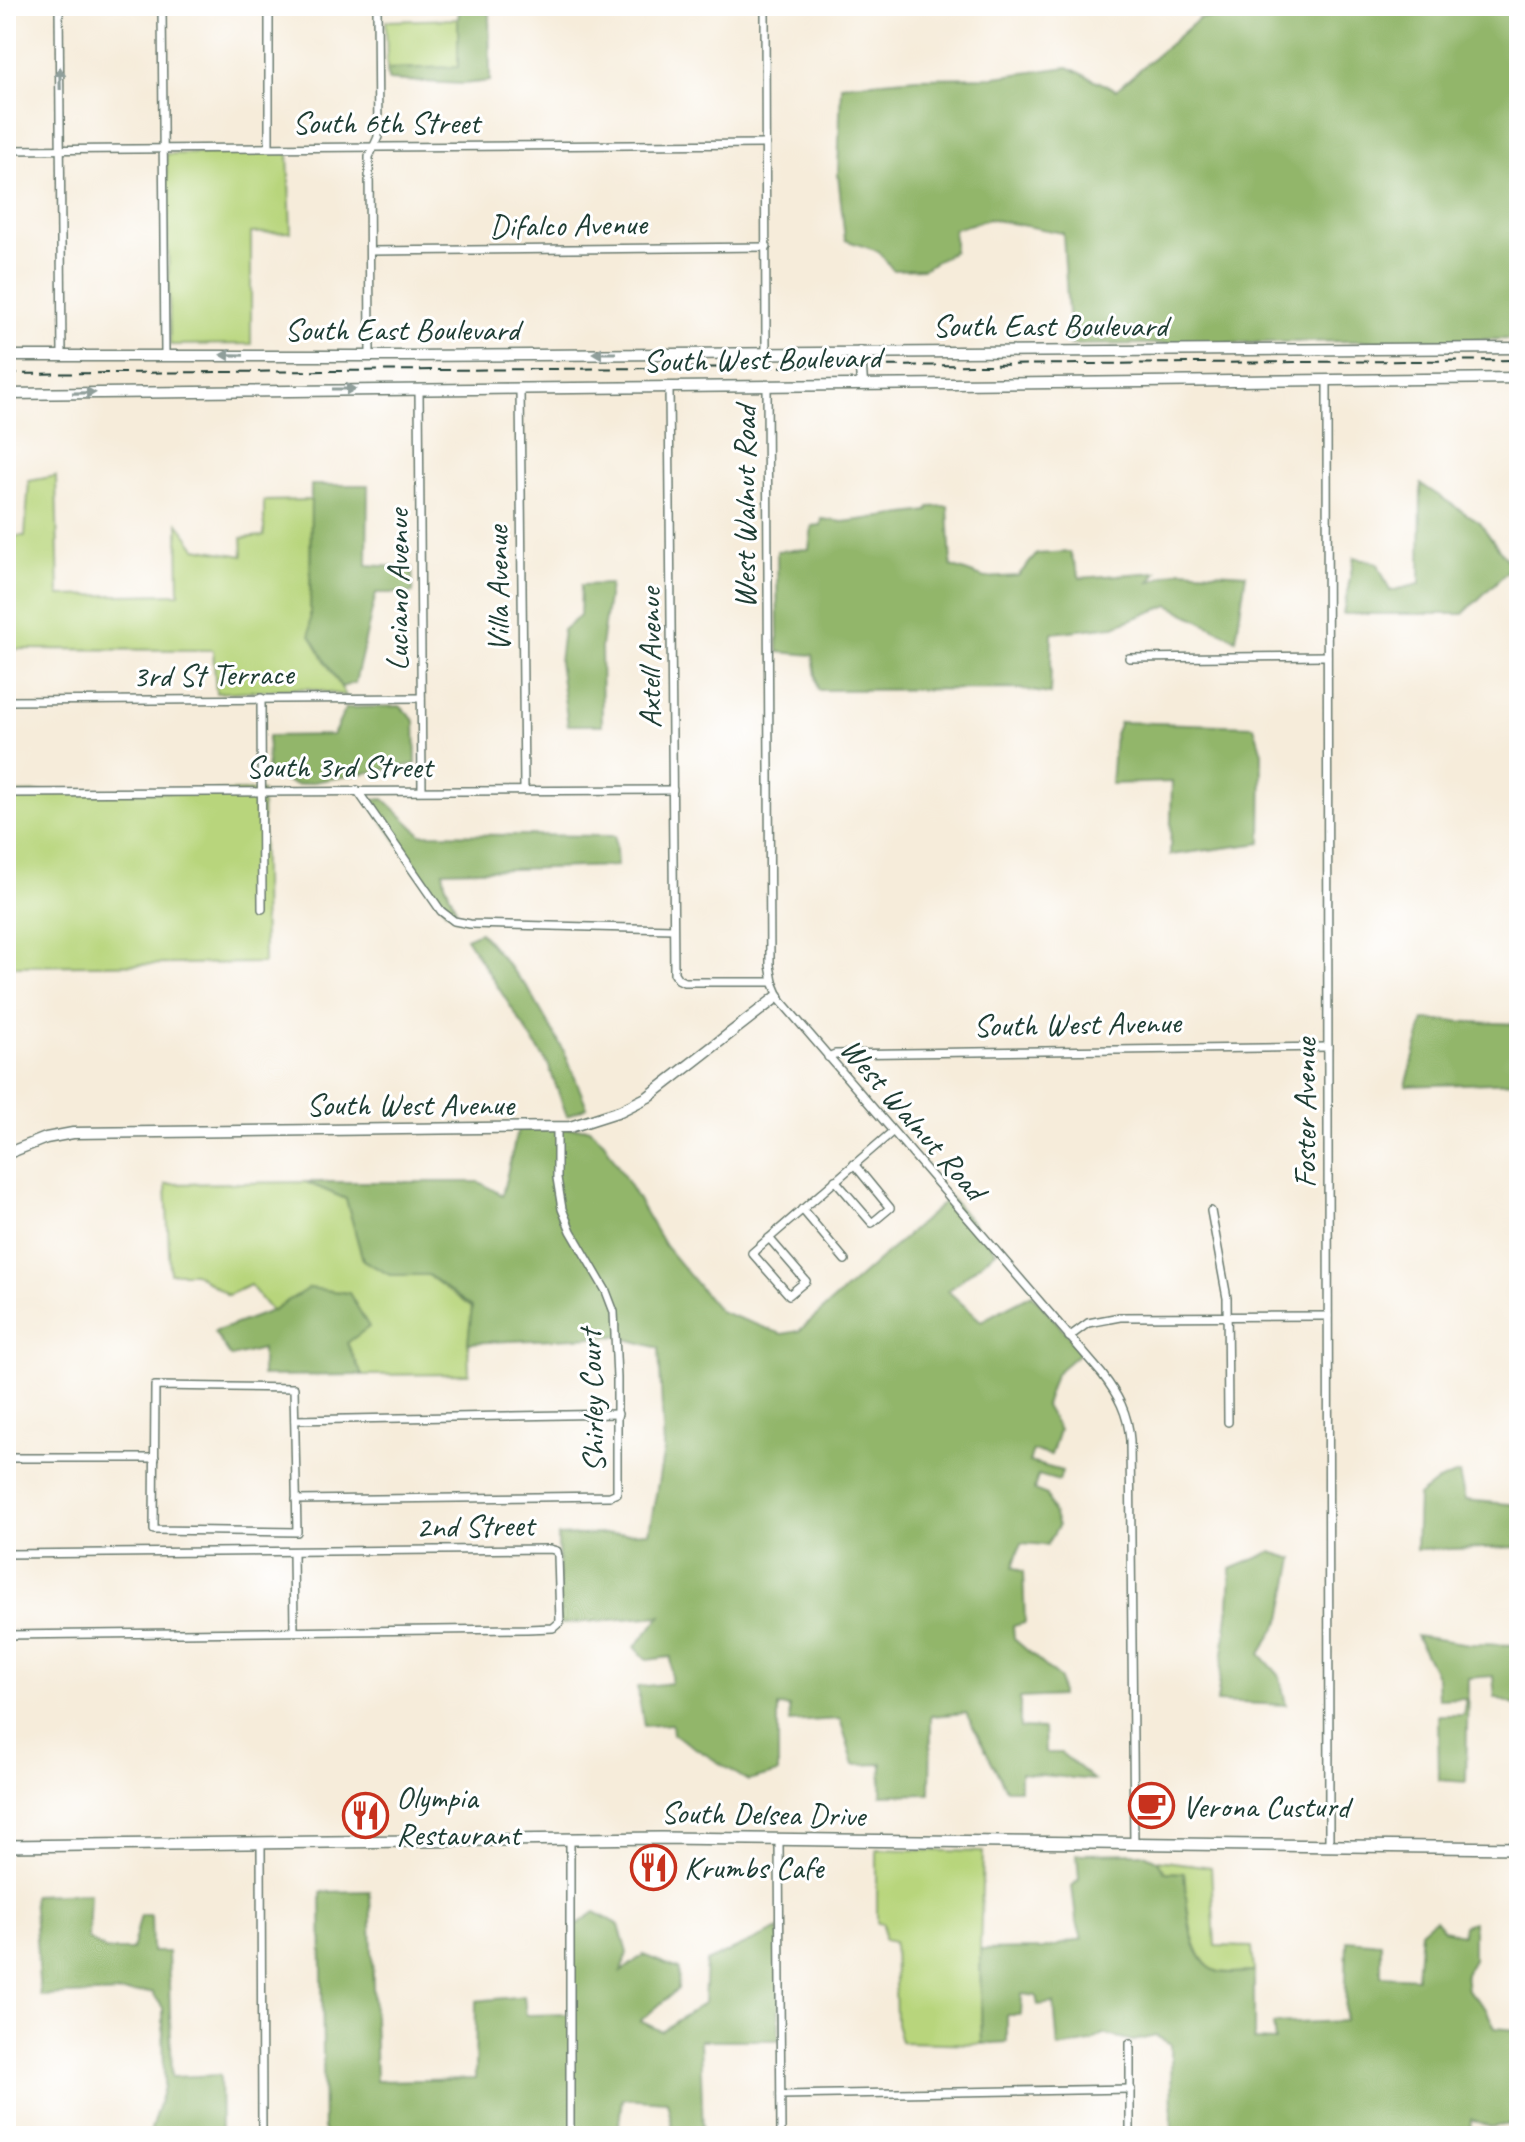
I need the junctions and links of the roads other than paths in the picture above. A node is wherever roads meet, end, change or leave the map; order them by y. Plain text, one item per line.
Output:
1 (59, 6) edge
2 (162, 6) edge
3 (269, 6) edge
4 (377, 6) edge
5 (765, 6) edge
6 (766, 144) junction
7 (269, 147) junction
8 (373, 147) junction
9 (61, 149) junction
10 (163, 149) junction
11 (6, 150) edge
12 (767, 247) junction
13 (370, 251) junction
14 (1519, 348) edge
15 (766, 352) junction
16 (860, 352) junction
17 (165, 354) junction
18 (62, 355) junction
19 (6, 356) edge
20 (370, 356) junction
21 (1519, 378) edge
22 (1327, 379) junction
23 (862, 384) junction
24 (767, 385) junction
25 (669, 386) junction
26 (520, 388) junction
27 (419, 389) junction
28 (6, 394) edge
29 (1327, 656) junction
30 (1129, 658) dead end
31 (261, 698) junction
32 (421, 698) junction
33 (6, 701) edge
34 (524, 789) junction
35 (357, 790) junction
36 (422, 790) junction
37 (673, 790) junction
38 (261, 791) junction
39 (6, 793) edge
40 (262, 909) dead end
41 (673, 929) junction
42 (773, 982) junction
43 (778, 996) junction
44 (1328, 1047) junction
45 (828, 1057) junction
46 (557, 1129) junction
47 (892, 1132) junction
48 (6, 1154) edge
49 (854, 1164) junction
50 (835, 1180) junction
51 (802, 1209) junction
52 (1211, 1211) dead end
53 (769, 1238) junction
54 (845, 1260) dead end
55 (1328, 1316) junction
56 (1228, 1317) junction
57 (1069, 1337) junction
58 (618, 1414) junction
59 (295, 1420) junction
60 (1228, 1422) dead end
61 (6, 1458) edge
62 (155, 1458) junction
63 (296, 1500) junction
64 (293, 1552) junction
65 (6, 1554) edge
66 (294, 1631) junction
67 (6, 1635) edge
68 (570, 1840) junction
69 (779, 1841) junction
70 (261, 1844) junction
71 (1134, 1844) junction
72 (6, 1846) edge
73 (1329, 1847) junction
74 (1519, 1848) edge
75 (1130, 2043) dead end
76 (1131, 2089) junction
77 (781, 2095) junction
78 (262, 2136) edge
79 (570, 2136) edge
80 (781, 2136) edge
81 (1130, 2136) edge

9 -> 1 street
2 - 10 street
3 - 7 street
4 - 8 street
5 - 6 street
6 - 8 street, South 6th Street
6 - 12 street
7 - 8 street, South 6th Street
7 - 10 street, South 6th Street
8 - 13 street
9 - 10 street, South 6th Street
9 - 11 street, South 6th Street
9 - 18 street
10 - 17 street
12 - 13 street, Difalco Avenue
12 - 15 street
13 - 20 street
14 - 16 main road, South East Boulevard
15 - 16 main road, South East Boulevard
15 -> 20 main road, South East Boulevard
16 - 23 main road
17 - 18 main road, South East Boulevard
20 -> 17 main road, South East Boulevard
18 - 19 main road, South East Boulevard
21 - 22 main road, South West Boulevard
22 - 23 main road, South West Boulevard
22 - 29 street, Foster Avenue
23 - 24 main road, South West Boulevard
24 - 25 main road, South West Boulevard
24 - 42 street, West Walnut Road
25 - 26 main road, South West Boulevard
25 - 37 street, Axtell Avenue
26 - 27 main road, South West Boulevard
26 - 34 street, Villa Avenue
28 -> 27 main road, South West Boulevard
27 - 32 street, Luciano Avenue
29 - 30 street
29 - 44 street, Foster Avenue
31 - 32 street, 3rd St Terrace
31 - 33 street, 3rd St Terrace
31 - 38 street
32 - 36 street, Luciano Avenue
34 - 36 street, South 3rd Street
34 - 37 street, South 3rd Street
35 - 36 street, South 3rd Street
35 - 38 street, South 3rd Street
35 - 41 street
37 - 41 street, Axtell Avenue
38 - 39 street, South 3rd Street
38 - 40 street
41 - 42 street, Axtell Avenue
42 - 43 street, West Walnut Road
43 - 45 street, West Walnut Road
43 - 46 main road, South West Avenue
44 - 45 street, South West Avenue
44 - 55 street, Foster Avenue
45 - 47 street, West Walnut Road
46 - 48 main road, South West Avenue
46 - 58 street, Shirley Court
47 - 49 street
47 - 57 street, West Walnut Road
49 - 50 street
49 - 50 street
50 - 51 street
51 - 53 street
51 - 54 street
52 - 56 street
53 - 53 street
55 - 56 street
55 - 73 street, Foster Avenue
56 - 57 street
56 - 60 street
57 - 71 street, West Walnut Road
58 - 59 street
58 - 63 street, Shirley Court
59 - 62 street
59 - 63 street
61 - 62 street
62 - 63 street
64 - 65 street, 2nd Street
64 - 66 street
64 - 66 street, 2nd Street
66 - 67 street, 2nd Street
68 - 69 main road, South Delsea Drive
68 - 70 main road, South Delsea Drive
68 - 79 street
69 - 71 main road, South Delsea Drive
69 - 77 street
70 - 72 main road, South Delsea Drive
70 - 78 street
71 - 73 main road, South Delsea Drive
73 - 74 main road, South Delsea Drive
75 - 76 street
76 - 77 street
76 - 81 street
77 - 80 street

